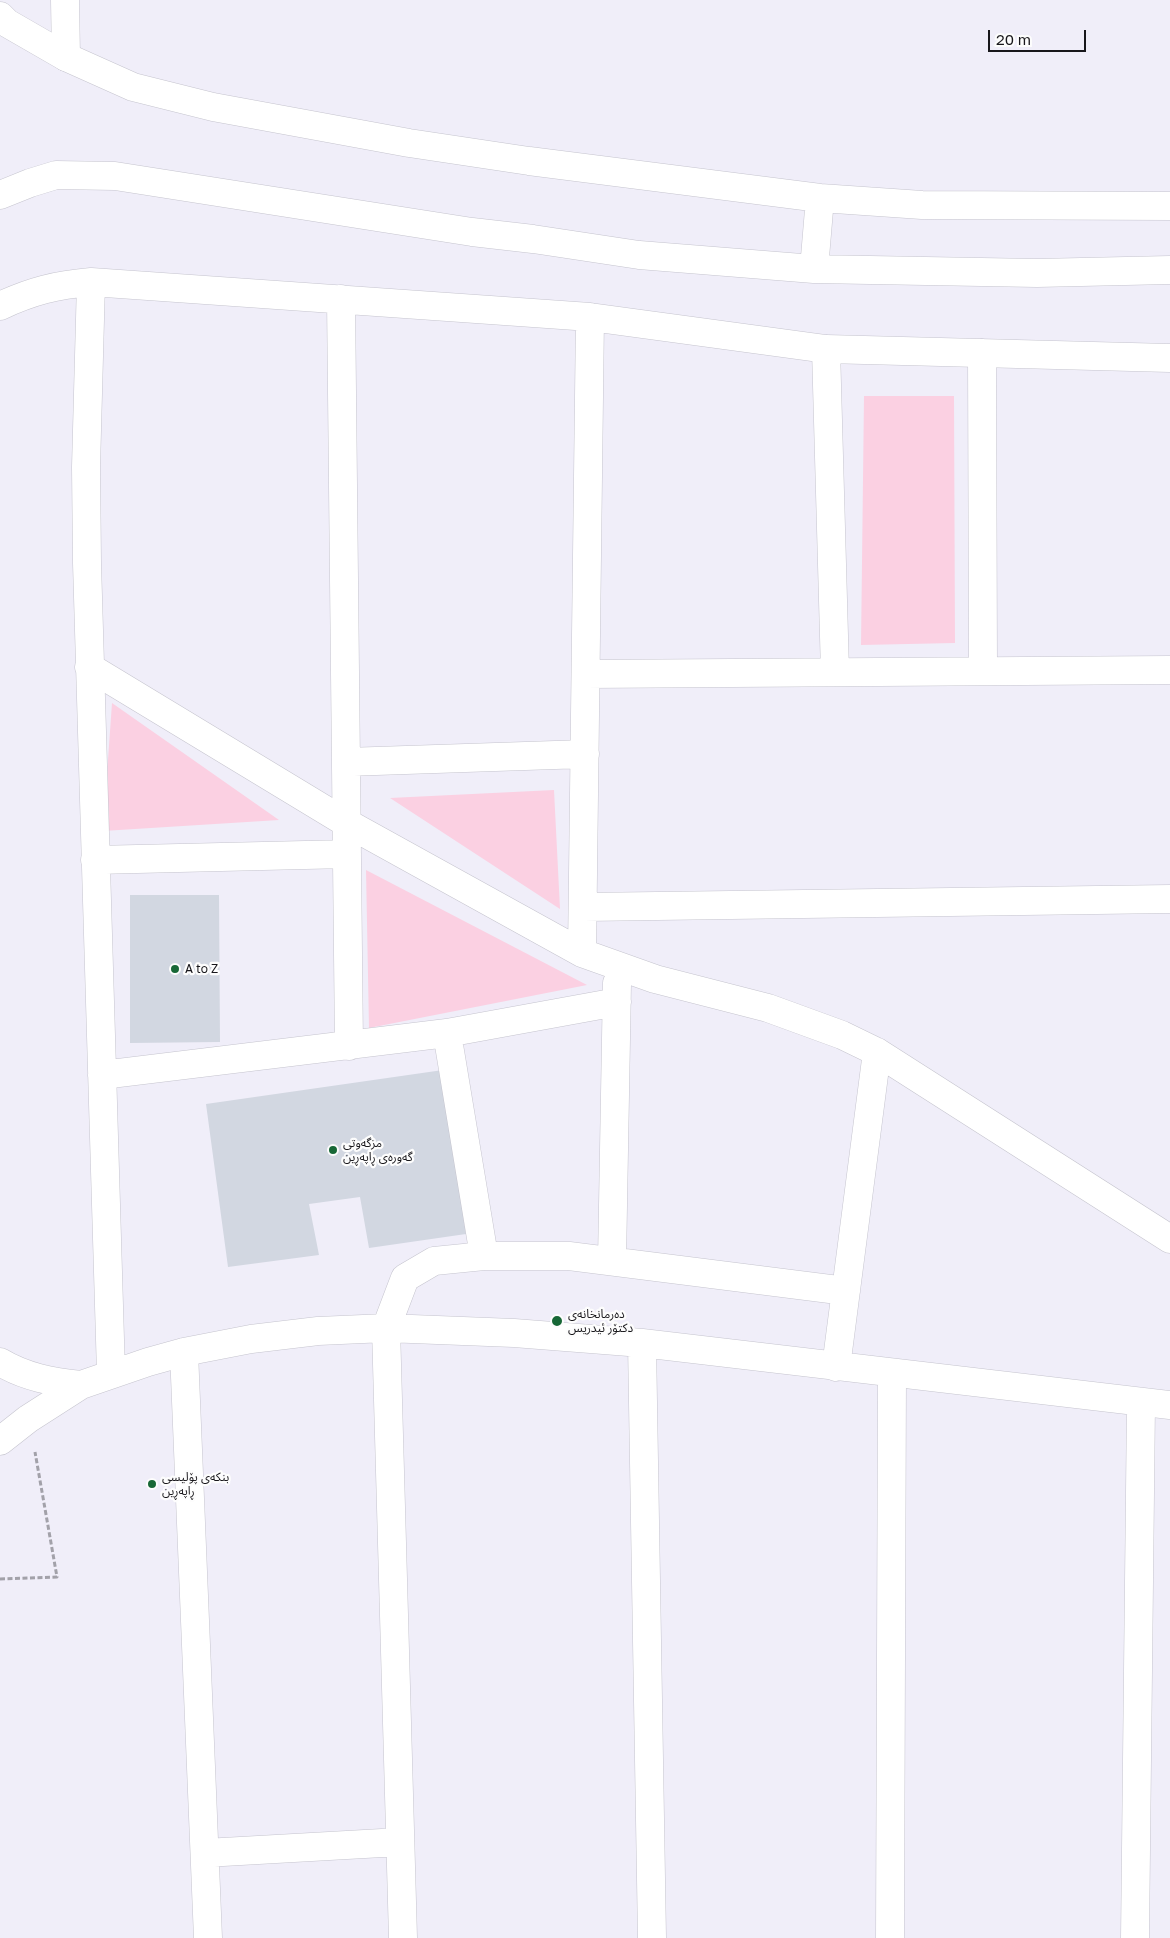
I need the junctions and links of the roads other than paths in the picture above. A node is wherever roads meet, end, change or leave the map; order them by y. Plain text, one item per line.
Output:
1 (65, 0) edge
2 (0, 16) edge
3 (66, 57) junction
4 (0, 195) edge
5 (820, 198) junction
6 (1170, 206) edge
7 (814, 269) junction
8 (1170, 270) edge
9 (91, 282) junction
10 (340, 299) junction
11 (0, 306) edge
12 (590, 317) junction
13 (826, 349) junction
14 (982, 353) junction
15 (1170, 358) edge
16 (89, 667) junction
17 (1170, 670) edge
18 (983, 671) junction
19 (835, 672) junction
20 (586, 674) junction
21 (585, 754) junction
22 (346, 762) junction
23 (345, 822) junction
24 (347, 854) junction
25 (95, 860) junction
26 (1170, 899) edge
27 (584, 907) junction
28 (582, 953) junction
29 (618, 966) junction
30 (617, 1002) junction
31 (447, 1033) junction
32 (349, 1046) junction
33 (877, 1052) junction
34 (102, 1075) junction
35 (1170, 1239) edge
36 (484, 1256) junction
37 (612, 1261) junction
38 (846, 1290) junction
39 (386, 1328) junction
40 (642, 1342) junction
41 (184, 1352) junction
42 (0, 1362) edge
43 (836, 1367) junction
44 (111, 1373) junction
45 (892, 1373) junction
46 (81, 1385) junction
47 (1141, 1403) junction
48 (1170, 1406) edge
49 (0, 1441) edge
50 (400, 1842) junction
51 (205, 1853) junction
52 (208, 1938) edge
53 (403, 1938) edge
54 (652, 1938) edge
55 (890, 1938) edge
56 (1135, 1938) edge

1 - 3 street
2 - 3 street
3 - 5 street
4 - 7 street
5 - 6 street
5 - 7 street
7 - 8 street
9 - 10 street
9 - 11 street
9 - 16 street
10 - 12 street
10 - 22 street
12 - 13 street
12 - 20 street
13 - 14 street
13 - 19 street
14 - 15 street
14 - 18 street
16 - 23 street
16 - 25 street
17 - 18 street
18 - 19 street
19 - 20 street
20 - 21 street
21 - 22 street
21 - 27 street
22 - 23 street
23 - 24 street
23 - 28 street
24 - 25 street
24 - 32 street
25 - 34 street
26 - 27 street
27 - 28 street
28 - 29 street
29 - 30 street
29 - 33 street
30 - 31 street
30 - 37 street
31 - 32 street
31 - 36 street
32 - 34 street
33 - 35 street
33 - 38 street
34 - 44 street
36 - 37 street
36 - 39 street
37 - 38 street
38 - 43 street
39 - 40 street
39 - 41 street
39 - 50 street
40 - 43 street
40 - 54 street
41 - 44 street
41 - 51 street
42 - 46 street
43 - 45 street
44 - 46 street
45 - 47 street
45 - 55 street
46 - 49 street
47 - 48 street
47 - 56 street
50 - 51 street
50 - 53 street
51 - 52 street

